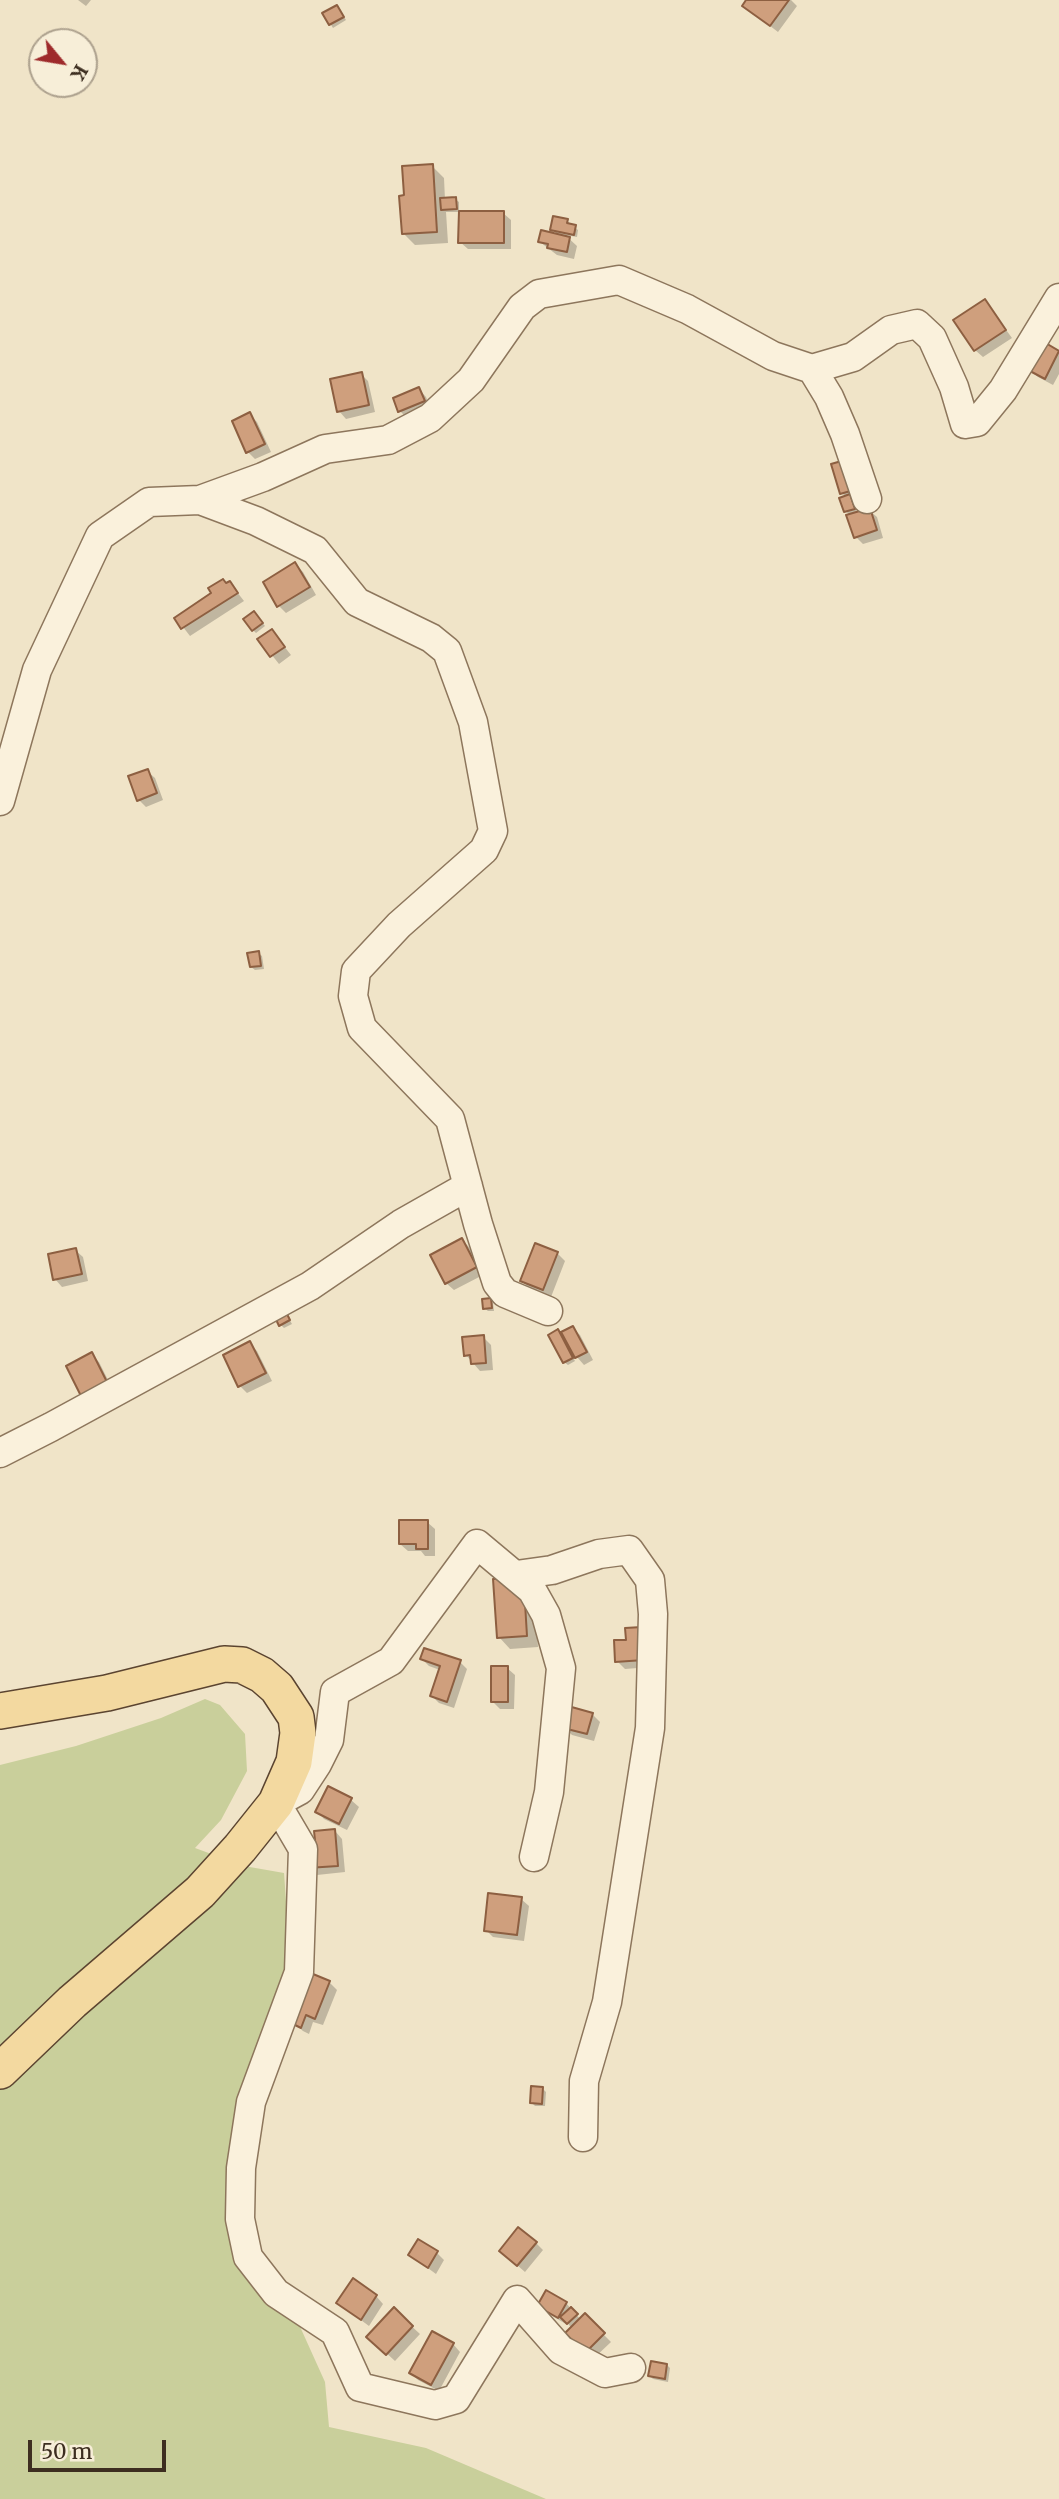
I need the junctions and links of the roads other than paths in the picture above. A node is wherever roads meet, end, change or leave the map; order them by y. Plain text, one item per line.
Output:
1 (1059, 298) edge
2 (812, 369) junction
3 (867, 499) dead end
4 (200, 500) junction
5 (0, 801) edge
6 (468, 1186) junction
7 (548, 1311) dead end
8 (0, 1453) edge
9 (516, 1574) junction
10 (0, 1711) edge
11 (0, 1730) edge
12 (276, 1803) junction
13 (534, 1857) dead end
14 (0, 2046) edge
15 (0, 2071) edge
16 (583, 2137) dead end
17 (631, 2368) dead end

1 - 2 street
2 - 3 street
2 - 4 street
4 - 5 street
4 - 6 street
6 - 7 street
6 - 8 street
9 - 12 street
9 - 13 street
9 - 16 street
10 - 12 main road
11 - 14 main road
12 - 15 main road
12 - 17 street

